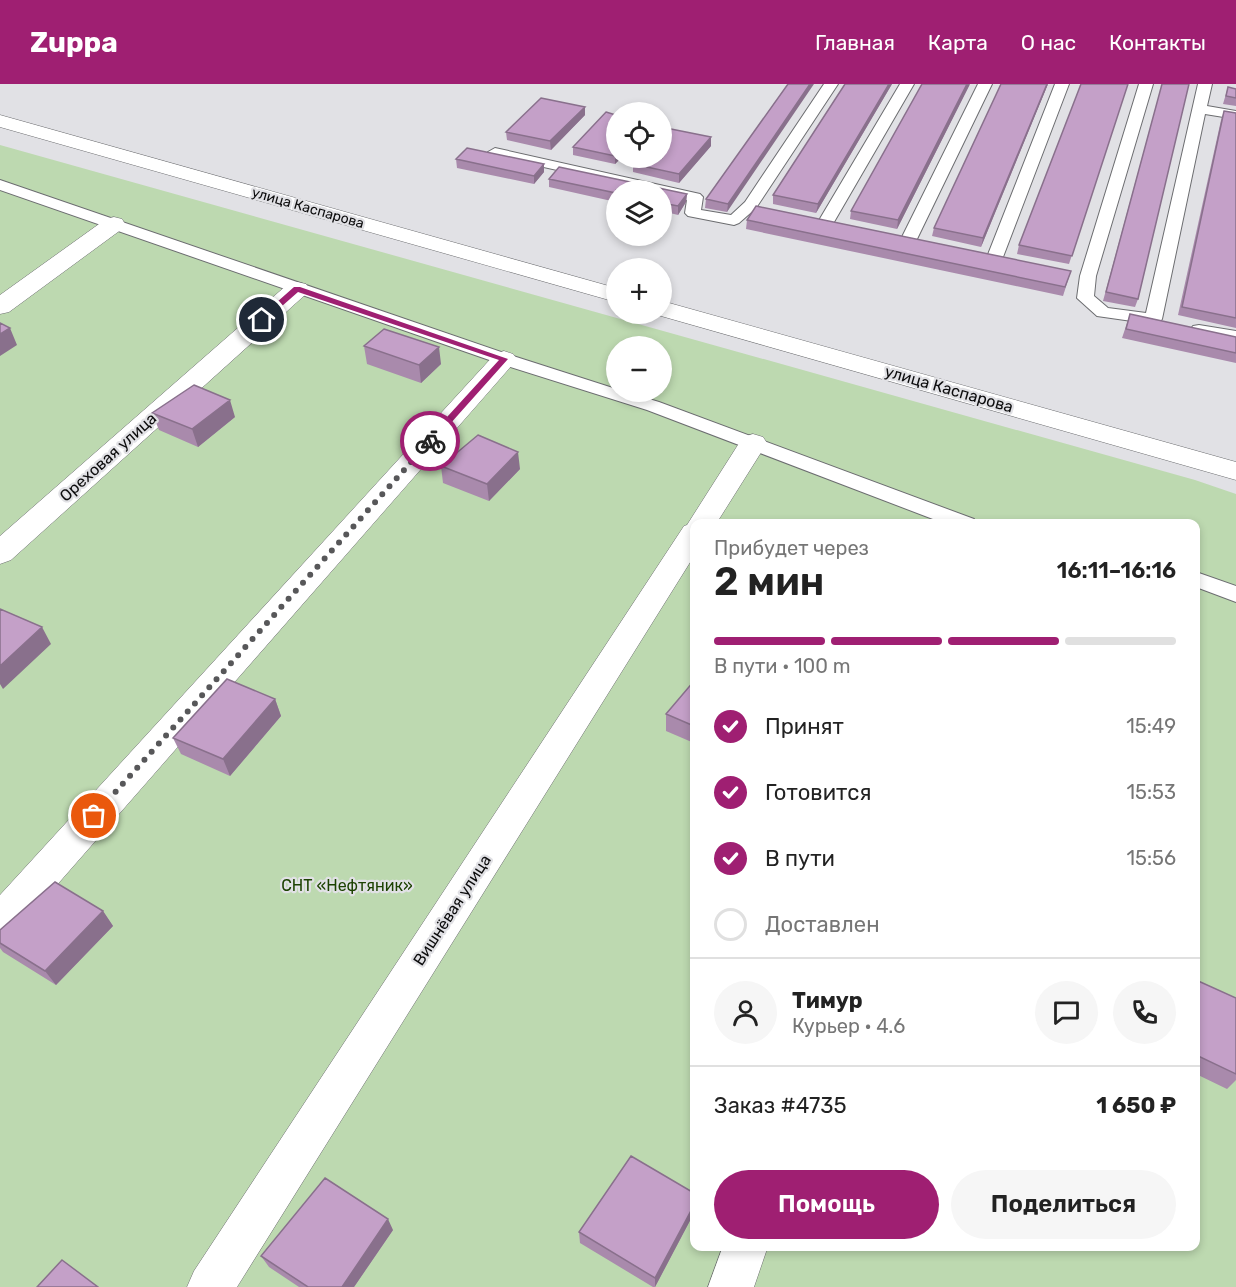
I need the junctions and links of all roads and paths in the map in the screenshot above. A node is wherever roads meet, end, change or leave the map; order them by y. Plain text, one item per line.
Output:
1 (831, 84) edge
2 (907, 84) edge
3 (985, 84) edge
4 (1062, 84) edge
5 (1146, 84) edge
6 (1205, 84) edge
7 (1200, 109) junction
8 (1236, 115) edge
9 (0, 121) edge
10 (495, 152) edge
11 (0, 185) edge
12 (751, 205) junction
13 (772, 210) edge
14 (114, 224) junction
15 (847, 226) edge
16 (930, 243) edge
17 (995, 257) edge
18 (297, 289) junction
19 (606, 292) edge
20 (0, 307) edge
21 (672, 311) edge
22 (1187, 327) edge
23 (1236, 336) edge
24 (504, 359) junction
25 (753, 443) junction
26 (1236, 471) edge
27 (704, 519) edge
28 (954, 519) edge
29 (690, 539) edge
30 (0, 553) edge
31 (1200, 580) edge
32 (1236, 594) edge
33 (0, 922) edge
34 (744, 1251) edge
35 (210, 1287) edge
36 (731, 1287) edge

1 - 12 lane
2 - 15 lane
3 - 16 lane
4 - 17 lane
5 - 7 lane
6 - 7 lane
7 - 8 lane
9 - 19 street, улица Каспарова
10 - 12 lane
11 - 14 lane
12 - 13 lane
14 - 18 lane
14 - 20 street
18 - 24 lane
18 - 30 street, Ореховая улица
21 - 26 street, улица Каспарова
22 - 23 lane
24 - 25 lane
24 - 33 street
25 - 27 street
25 - 28 lane
29 - 35 street, Вишнёвая улица
31 - 32 lane
34 - 36 street

